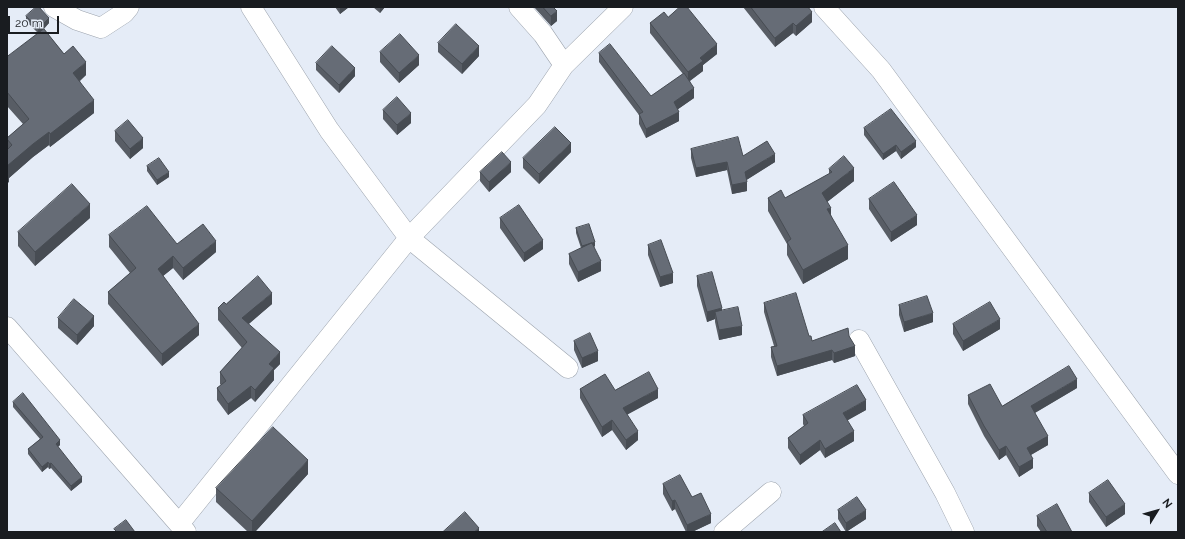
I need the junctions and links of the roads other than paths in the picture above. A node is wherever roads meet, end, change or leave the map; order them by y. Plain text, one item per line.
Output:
1 (54, 7) edge
2 (129, 7) edge
3 (251, 7) edge
4 (518, 7) edge
5 (623, 7) edge
6 (824, 7) edge
7 (564, 65) junction
8 (409, 238) junction
9 (7, 327) edge
10 (859, 340) dead end
11 (568, 368) dead end
12 (1178, 474) edge
13 (771, 492) dead end
14 (183, 528) edge
15 (724, 532) edge
16 (964, 532) edge

1 - 2 street
3 - 8 street
4 - 7 street
5 - 7 street
6 - 12 street
7 - 8 street
8 - 11 street
8 - 14 street
9 - 14 street
10 - 16 street
13 - 15 street

